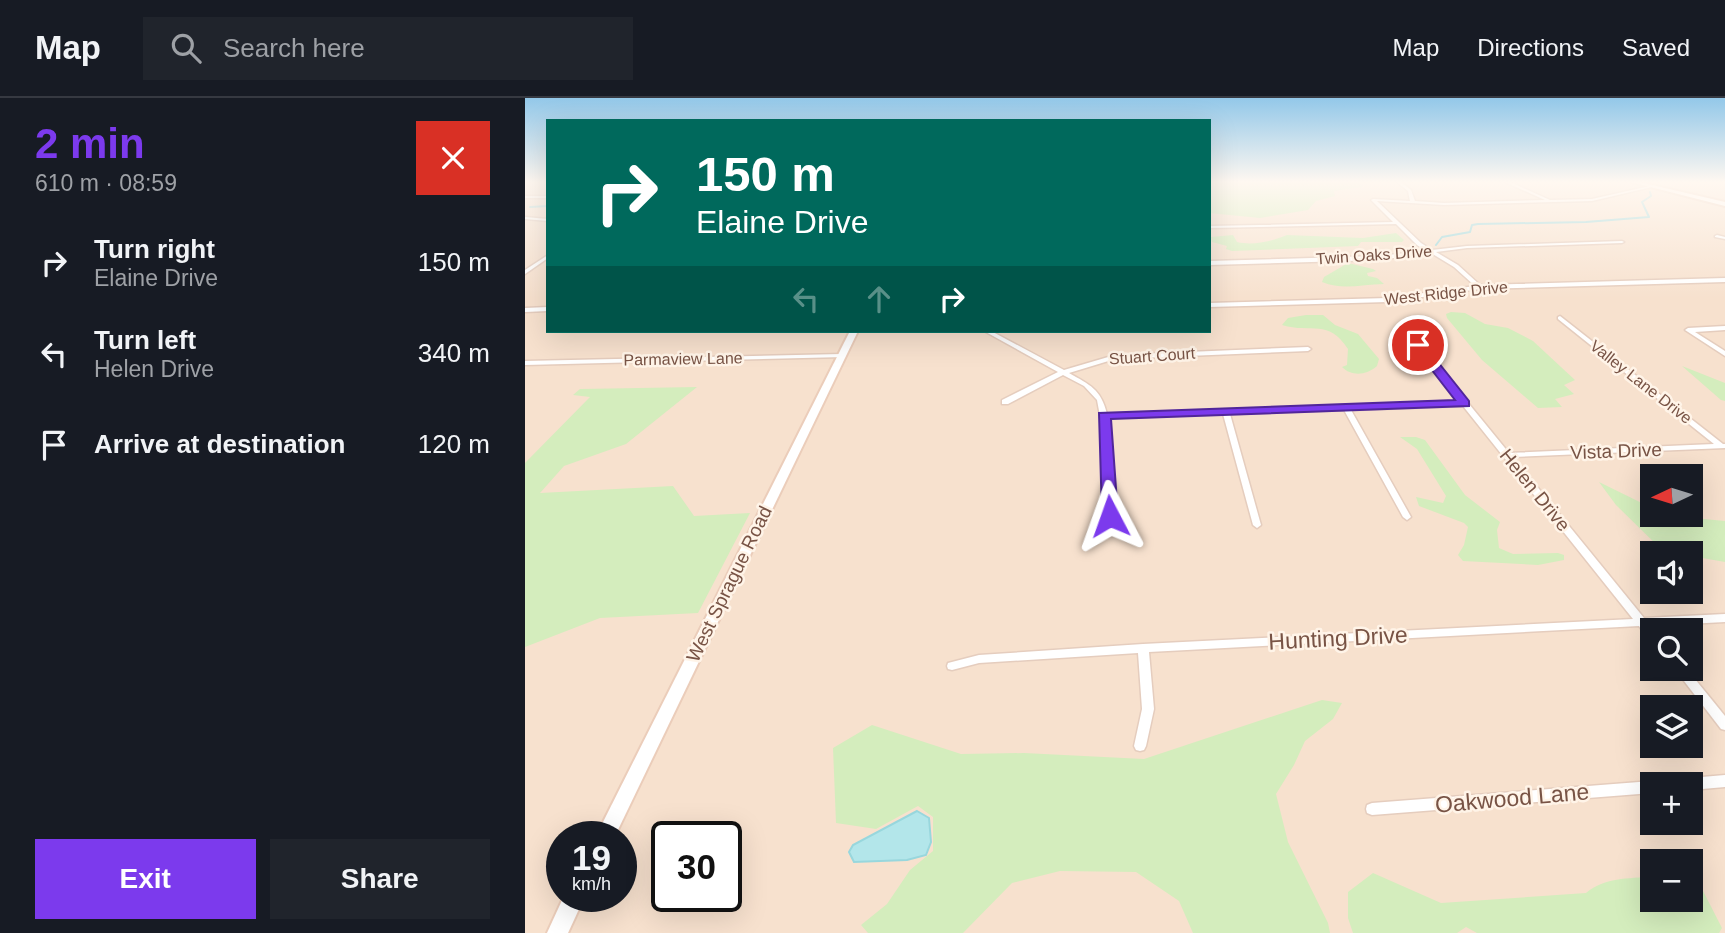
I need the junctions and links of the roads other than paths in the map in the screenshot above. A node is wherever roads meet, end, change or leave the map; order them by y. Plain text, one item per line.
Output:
1 (1395, 223) joint
2 (1211, 227) edge
3 (1717, 236) dead end
4 (1725, 238) edge
5 (1622, 242) dead end
6 (1430, 251) junction
7 (546, 257) edge
8 (1211, 263) edge
9 (525, 272) edge
10 (1725, 280) edge
11 (1479, 287) junction
12 (1211, 306) edge
13 (546, 309) edge
14 (525, 310) edge
15 (1560, 318) dead end
16 (1725, 328) edge
17 (853, 333) edge
18 (991, 333) edge
19 (1418, 345) dead end
20 (1308, 349) dead end
21 (1725, 354) edge
22 (842, 356) junction
23 (525, 363) edge
24 (1062, 373) junction
25 (1005, 402) dead end
26 (1464, 404) junction
27 (1346, 408) junction
28 (1226, 411) junction
29 (1104, 416) junction
30 (1723, 446) edge
31 (1507, 455) junction
32 (1407, 517) dead end
33 (1257, 525) dead end
34 (1113, 530) dead end
35 (1725, 618) edge
36 (1703, 619) edge
37 (1640, 620) edge
38 (1640, 621) edge
39 (1143, 648) junction
40 (952, 666) dead end
41 (1689, 681) edge
42 (1725, 725) edge
43 (1140, 746) dead end
44 (1725, 781) edge
45 (1703, 783) edge
46 (1640, 788) edge
47 (1372, 809) dead end
48 (612, 821) edge
49 (567, 912) edge
50 (557, 933) edge

1 - 2 street
1 - 6 street
3 - 4 street
5 - 6 street, Twin Oaks Drive
6 - 8 street, Twin Oaks Drive
6 - 11 street
7 - 9 street
10 - 11 street, West Ridge Drive
11 - 12 street, West Ridge Drive
13 - 14 street
15 - 30 street, Valley Lane Drive
16 - 21 street
17 - 22 street, West Sprague Road
18 - 24 street
19 - 26 street, Helen Drive
20 - 24 street, Stuart Court
22 - 23 street, Parmaview Lane
22 - 48 street, West Sprague Road
24 - 25 street, Stuart Court
24 - 29 street
26 - 27 street
26 - 31 street, Helen Drive
27 - 28 street
27 - 32 street
28 - 29 street
28 - 33 street
29 - 34 street
30 - 31 street, Vista Drive
31 - 37 street, Helen Drive
35 - 36 street, Hunting Drive
38 - 39 street, Hunting Drive
39 - 40 street, Hunting Drive
39 - 43 street
41 - 42 street
44 - 45 street
46 - 47 street, Oakwood Lane
49 - 50 street

